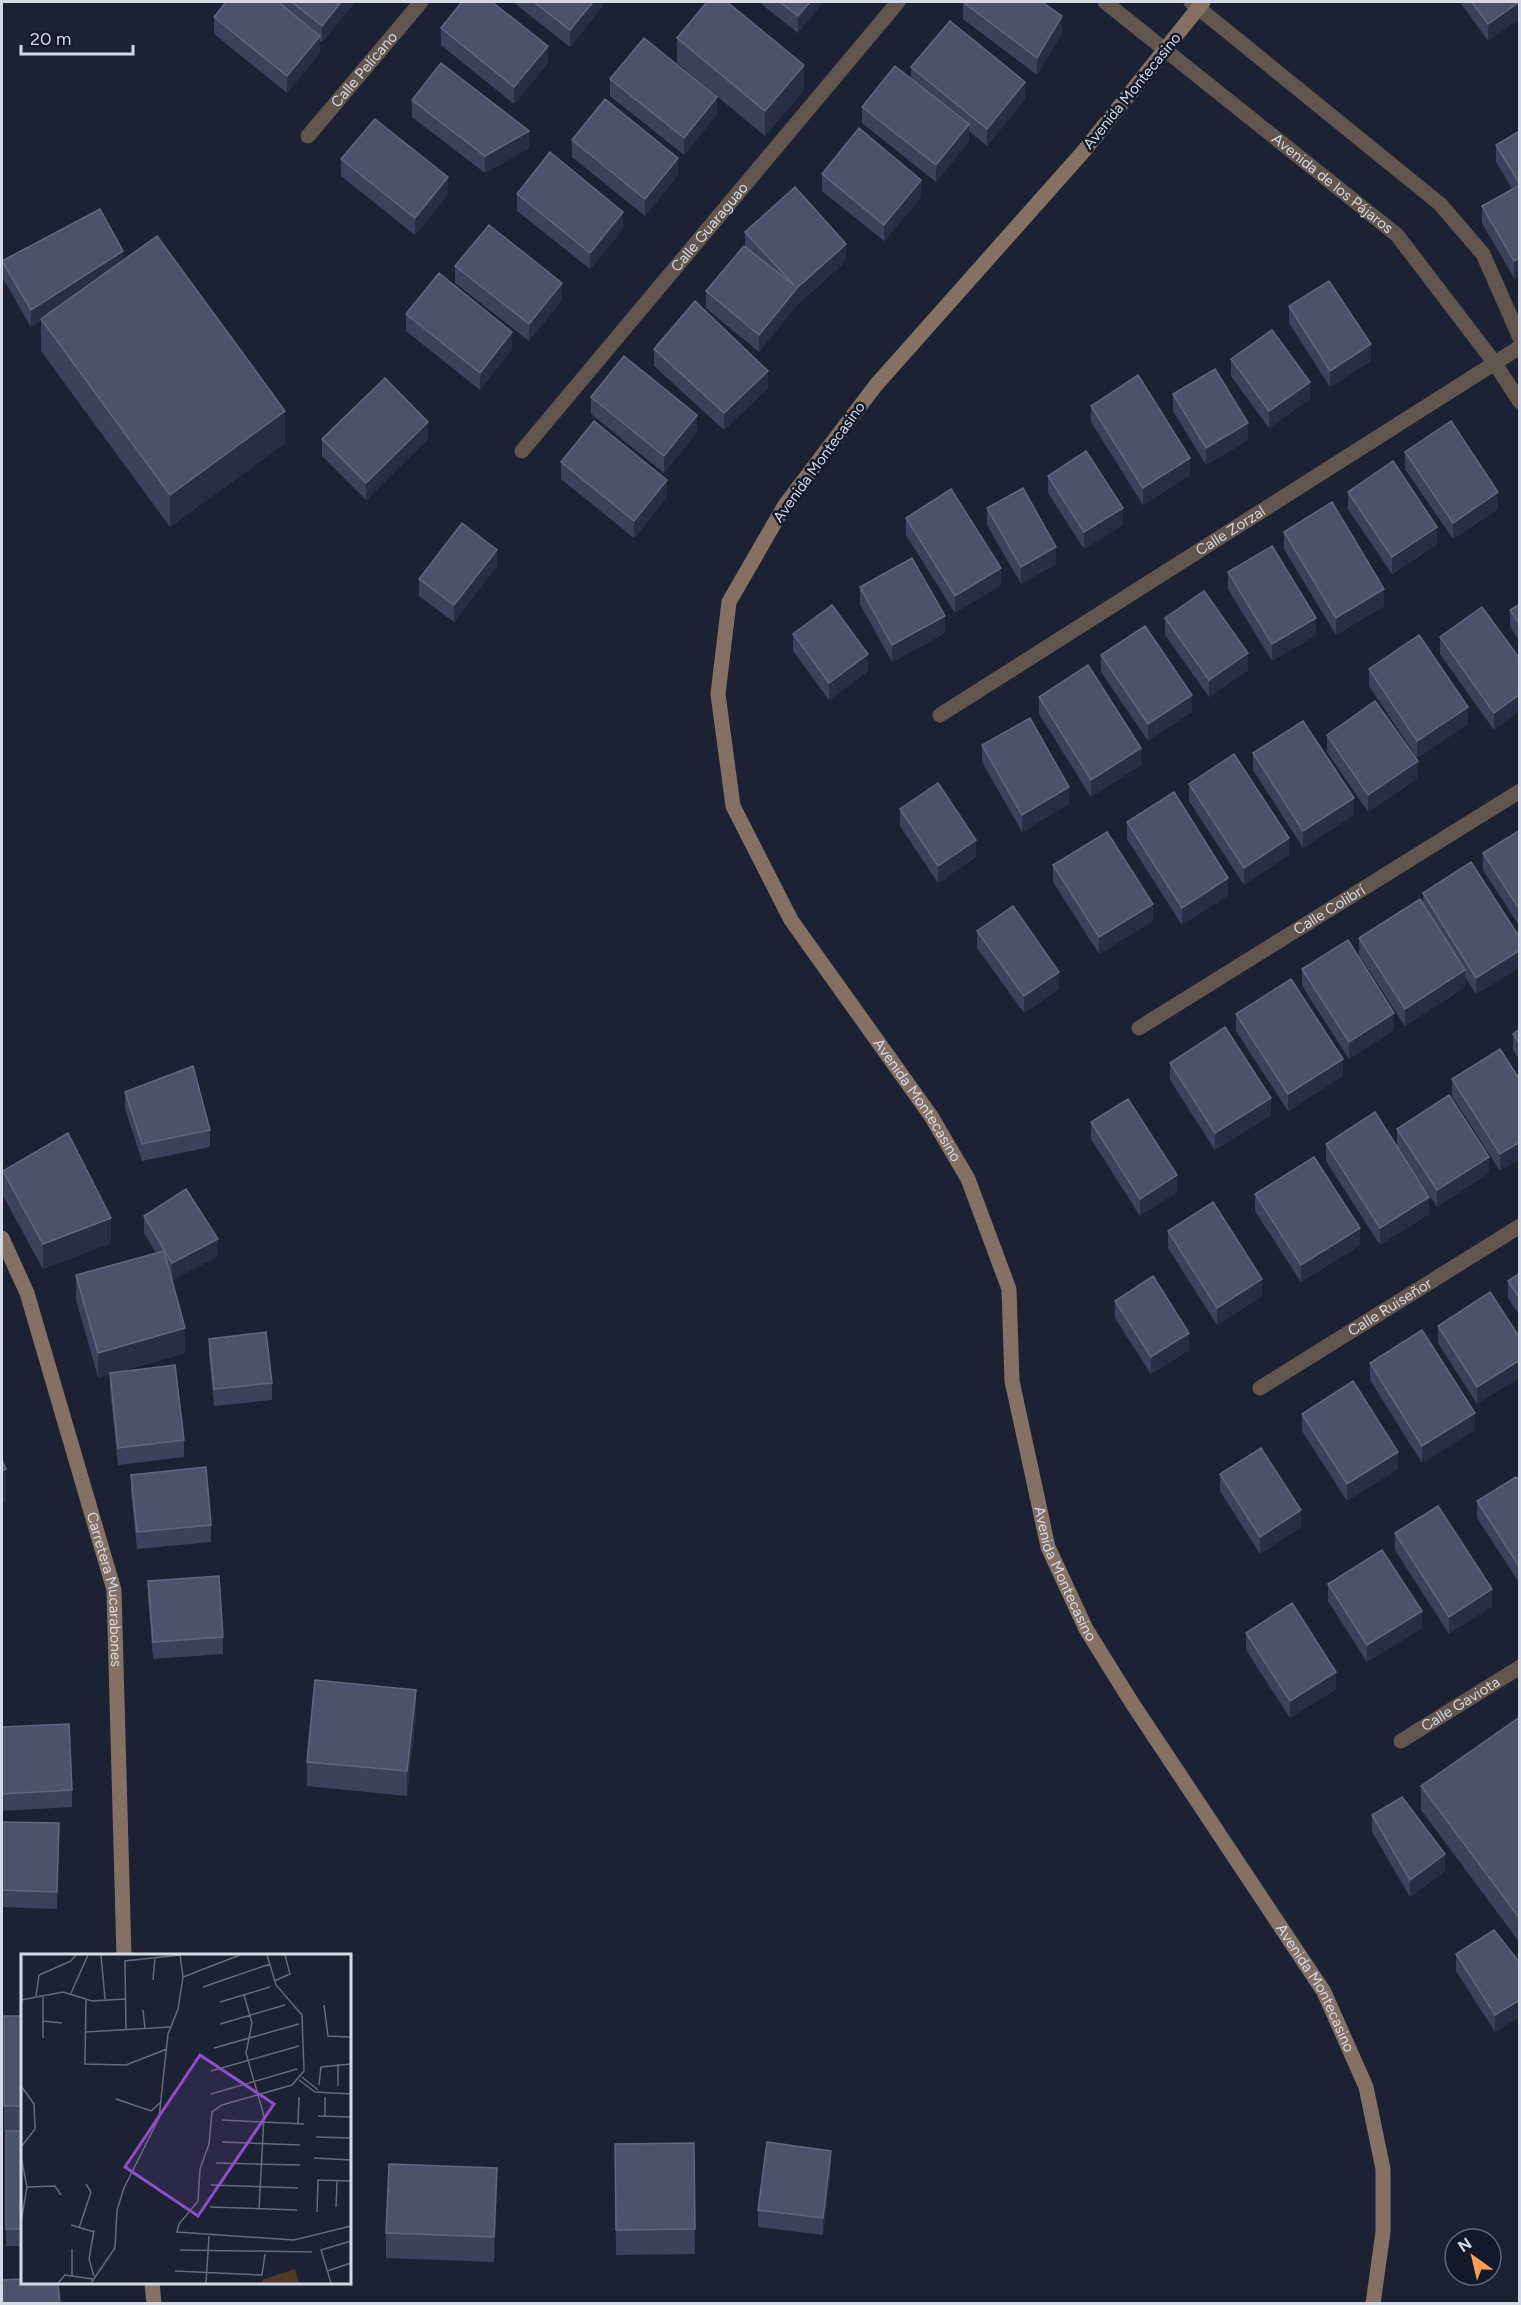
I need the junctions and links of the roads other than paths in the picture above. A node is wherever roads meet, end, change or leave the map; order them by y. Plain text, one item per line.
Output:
1 (421, 2) edge
2 (898, 2) edge
3 (1105, 2) edge
4 (1198, 3) edge
5 (1165, 51) junction
6 (308, 136) dead end
7 (1520, 338) edge
8 (1520, 347) edge
9 (1494, 362) junction
10 (1520, 402) edge
11 (522, 451) dead end
12 (940, 715) dead end
13 (1520, 791) edge
14 (1139, 1028) dead end
15 (1520, 1226) edge
16 (2, 1238) edge
17 (1260, 1388) dead end
18 (1520, 1667) edge
19 (1401, 1741) dead end
20 (124, 1954) edge
21 (152, 2284) edge
22 (154, 2304) edge
23 (1373, 2304) edge

1 - 6 street, Calle Pelícano
2 - 11 street, Calle Guaraguao
3 - 5 street, Avenida de los Pájaros
4 - 5 street, Avenida Montecasino
4 - 7 street
5 - 9 street, Avenida de los Pájaros
5 - 23 street, Avenida Montecasino
8 - 9 street, Calle Zorzal
9 - 10 street, Avenida de los Pájaros
9 - 12 street, Calle Zorzal
13 - 14 street, Calle Colibrí
15 - 17 street, Calle Ruiseñor
16 - 20 street, Carretera Mucarabones
18 - 19 street, Calle Gaviota
21 - 22 street

